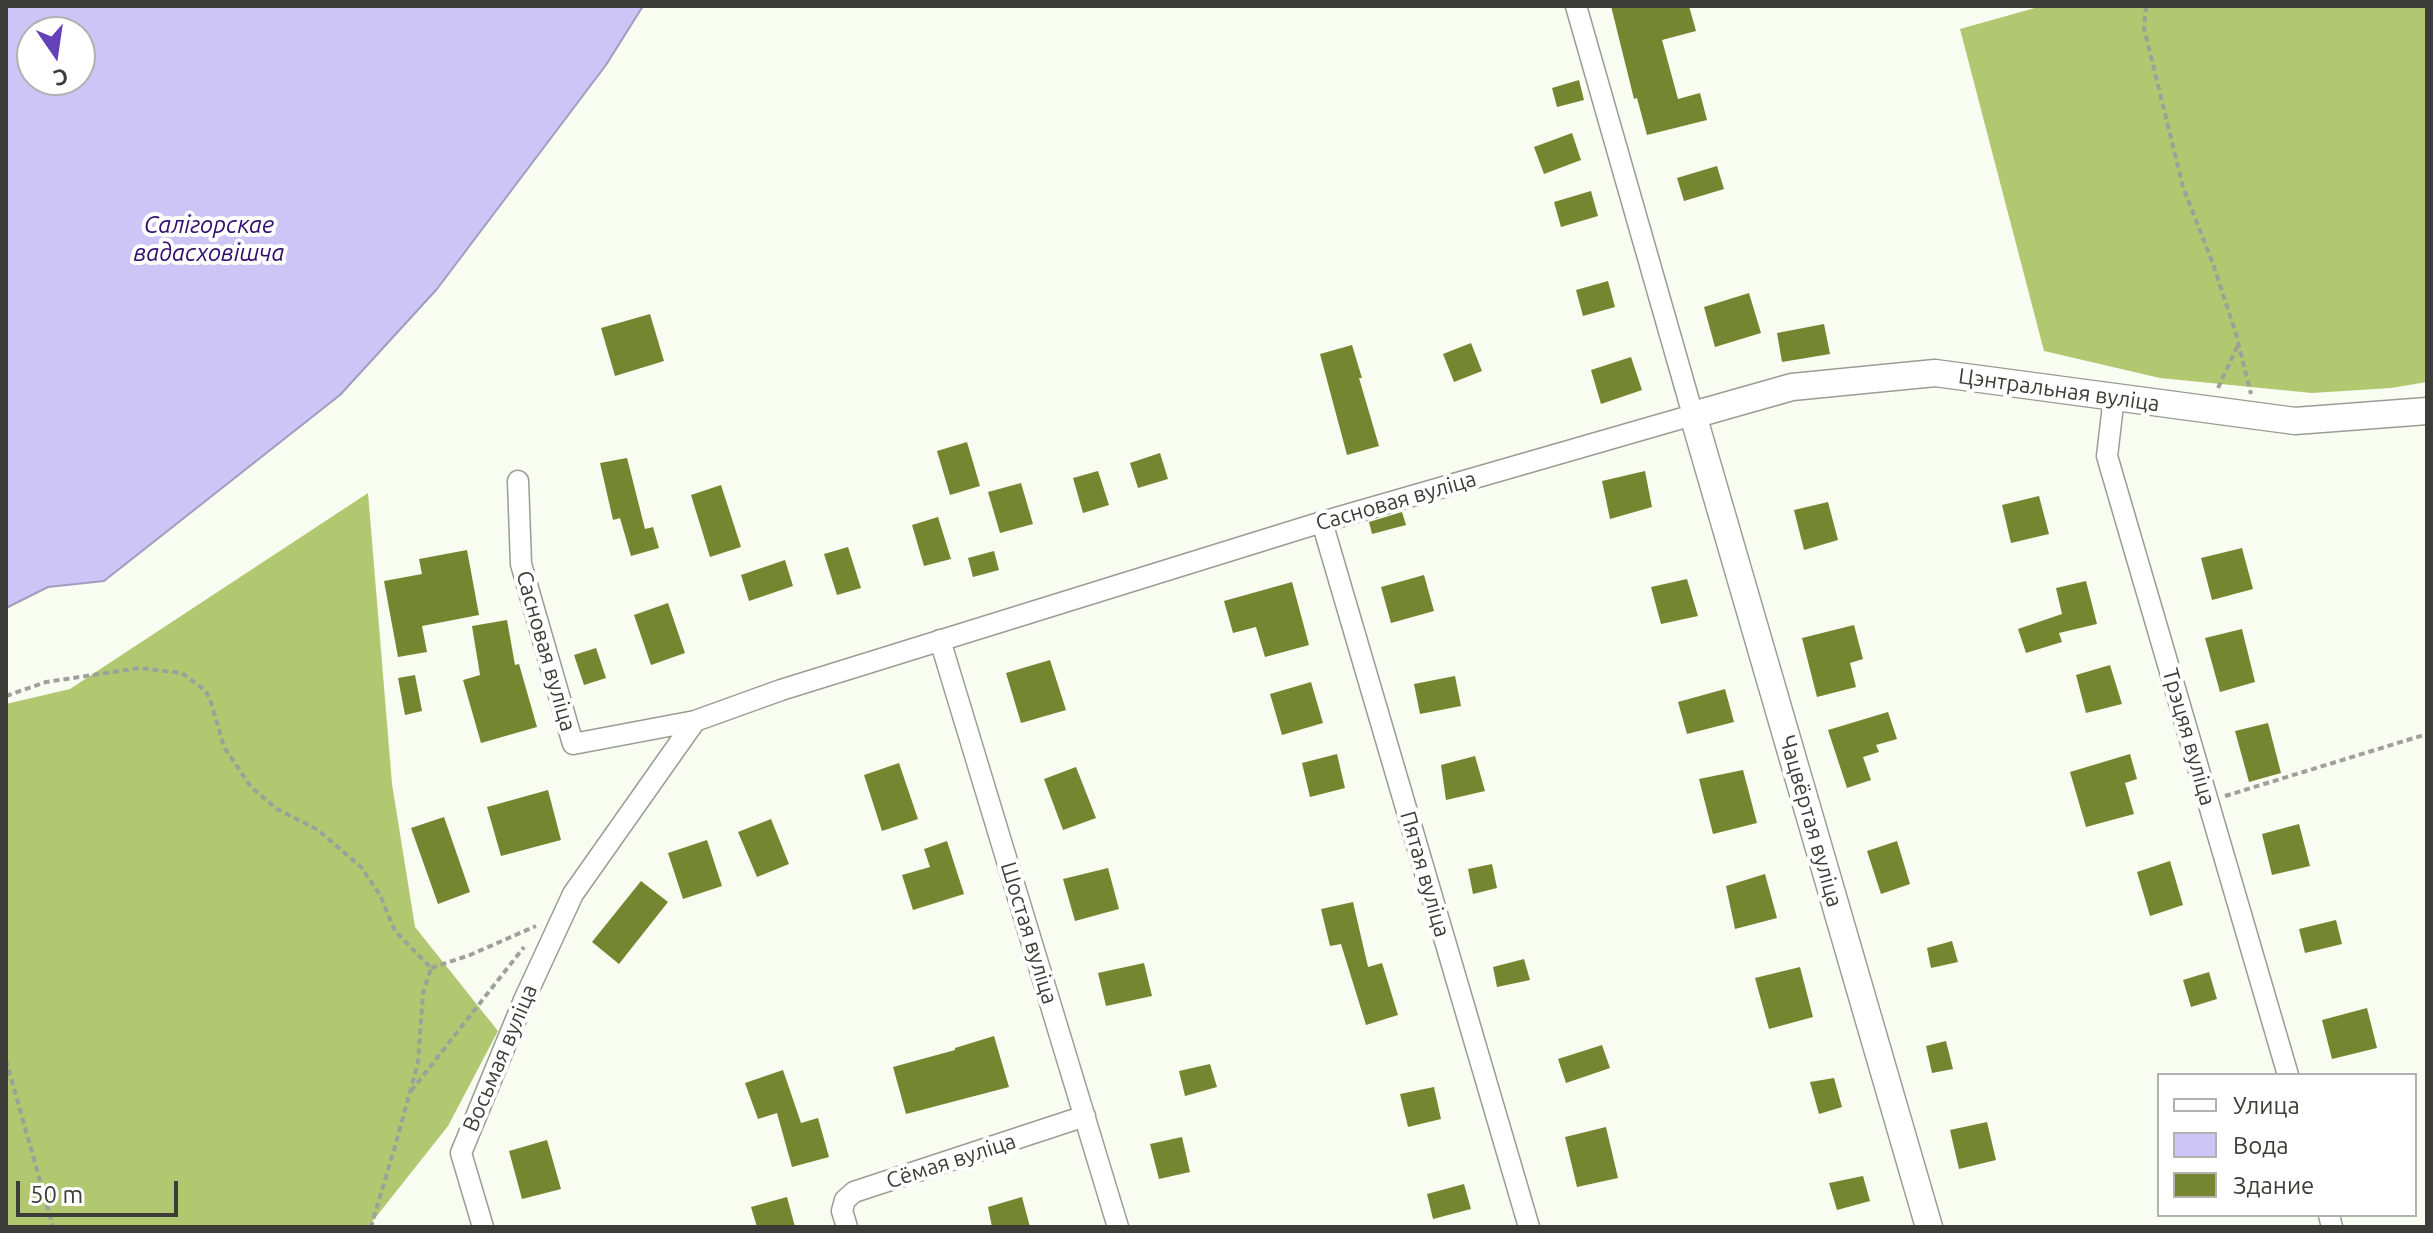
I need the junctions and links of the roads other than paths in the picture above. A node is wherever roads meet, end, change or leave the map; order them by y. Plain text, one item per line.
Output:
1 (1576, 6) edge
2 (2114, 397) junction
3 (2427, 411) edge
4 (1693, 415) junction
5 (518, 481) dead end
6 (1322, 522) junction
7 (940, 640) junction
8 (695, 721) junction
9 (2287, 1073) edge
10 (1085, 1116) junction
11 (483, 1227) edge
12 (847, 1227) edge
13 (1118, 1227) edge
14 (1529, 1227) edge
15 (1929, 1227) edge

1 - 4 street
2 - 3 street, Цэнтральная вуліца
2 - 4 street, Цэнтральная вуліца
2 - 9 street, Трэцяя вуліца
4 - 6 street, Сасновая вуліца
4 - 15 street, Чацвёртая вуліца
5 - 8 street, Сасновая вуліца
6 - 7 street, Сасновая вуліца
6 - 14 street, Пятая вуліца
7 - 8 street, Сасновая вуліца
7 - 10 street, Шостая вуліца
8 - 11 street, Восьмая вуліца
10 - 12 street, Сёмая вуліца
10 - 13 street, Шостая вуліца

